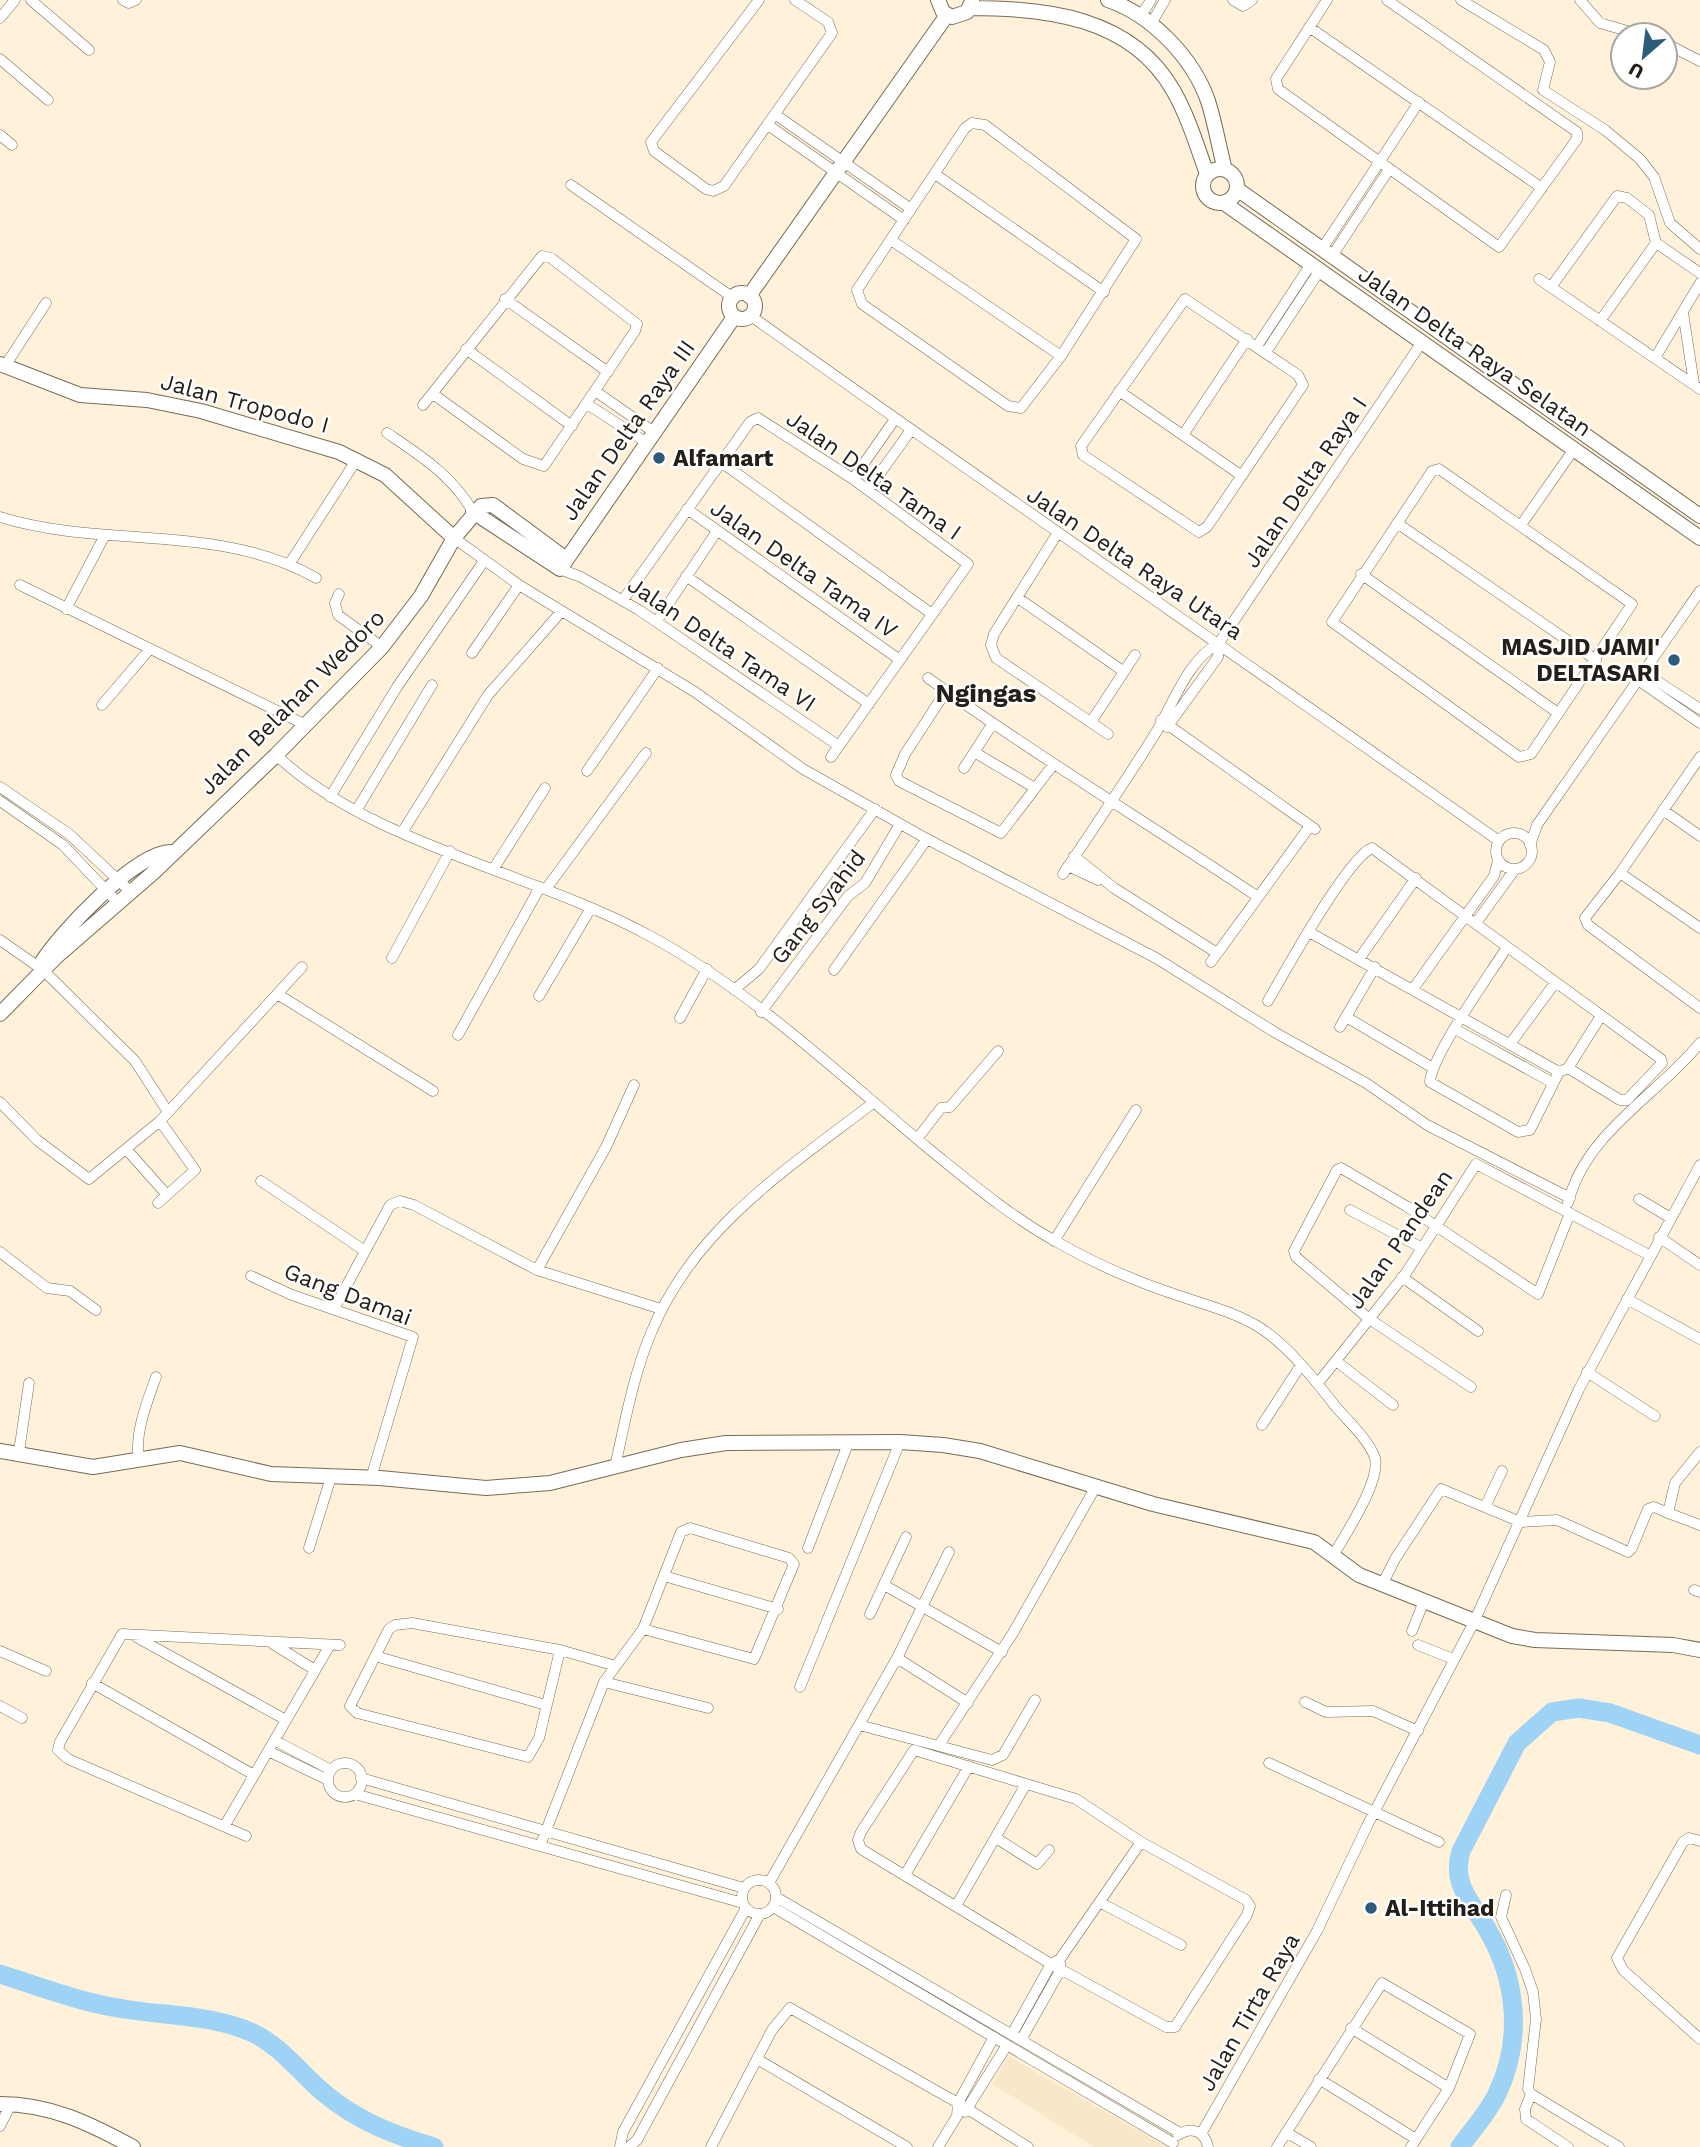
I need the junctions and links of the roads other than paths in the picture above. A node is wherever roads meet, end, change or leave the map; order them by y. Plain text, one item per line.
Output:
1 (15, 0) edge
2 (31, 0) edge
3 (122, 0) edge
4 (136, 0) edge
5 (759, 0) edge
6 (795, 0) edge
7 (1108, 0) edge
8 (1151, 0) edge
9 (1165, 0) edge
10 (1233, 0) edge
11 (1252, 0) edge
12 (1327, 0) edge
13 (1387, 0) edge
14 (1461, 0) edge
15 (1580, 0) edge
16 (937, 1) edge
17 (971, 4) edge
18 (947, 15) junction
19 (0, 18) edge
20 (1145, 20) junction
21 (1609, 25) edge
22 (1309, 27) junction
23 (89, 50) dead end
24 (1679, 50) edge
25 (0, 59) edge
26 (1700, 61) edge
27 (48, 100) dead end
28 (1419, 102) junction
29 (776, 115) junction
30 (768, 125) junction
31 (0, 135) edge
32 (12, 145) dead end
33 (1378, 163) junction
34 (840, 167) junction
35 (1225, 170) junction
36 (1388, 171) junction
37 (935, 174) junction
38 (1207, 174) junction
39 (571, 185) dead end
40 (1542, 188) junction
41 (1237, 189) junction
42 (1224, 203) junction
43 (911, 209) junction
44 (904, 220) junction
45 (891, 240) junction
46 (1656, 243) junction
47 (1700, 249) edge
48 (1327, 253) junction
49 (1316, 267) junction
50 (1700, 273) edge
51 (1539, 279) dead end
52 (1700, 283) edge
53 (1550, 287) junction
54 (1104, 292) junction
55 (749, 296) junction
56 (732, 297) junction
57 (505, 299) junction
58 (46, 303) dead end
59 (1683, 313) junction
60 (751, 316) junction
61 (734, 317) junction
62 (1600, 321) junction
63 (1247, 339) junction
64 (1422, 342) junction
65 (466, 348) junction
66 (1261, 349) junction
67 (1061, 356) junction
68 (1655, 358) junction
69 (3, 365) edge
70 (608, 372) junction
71 (1697, 386) edge
72 (595, 391) junction
73 (1119, 391) junction
74 (433, 394) junction
75 (586, 404) junction
76 (423, 405) dead end
77 (895, 419) junction
78 (572, 426) junction
79 (911, 429) junction
80 (387, 433) dead end
81 (1183, 435) junction
82 (651, 438) junction
83 (1574, 449) junction
84 (357, 459) junction
85 (721, 462) junction
86 (1242, 477) junction
87 (853, 479) junction
88 (868, 490) junction
89 (687, 509) junction
90 (473, 512) junction
91 (1700, 516) edge
92 (0, 517) edge
93 (1397, 523) junction
94 (1521, 525) junction
95 (717, 531) junction
96 (1057, 534) junction
97 (105, 535) junction
98 (454, 538) junction
99 (1700, 538) edge
100 (484, 561) junction
101 (290, 563) junction
102 (563, 564) junction
103 (1361, 574) junction
104 (687, 576) junction
105 (316, 578) dead end
106 (20, 585) dead end
107 (519, 586) junction
108 (1700, 591) edge
109 (340, 594) dead end
110 (1018, 598) junction
111 (623, 600) junction
112 (66, 609) junction
113 (561, 612) junction
114 (932, 614) junction
115 (657, 621) junction
116 (1219, 643) junction
117 (382, 647) junction
118 (149, 650) junction
119 (472, 653) dead end
120 (1135, 655) dead end
121 (900, 660) junction
122 (1596, 660) junction
123 (658, 668) junction
124 (1123, 671) junction
125 (1641, 676) junction
126 (928, 678) dead end
127 (432, 685) dead end
128 (946, 691) junction
129 (869, 704) junction
130 (102, 705) dead end
131 (1700, 709) edge
132 (1559, 713) junction
133 (1161, 720) junction
134 (1091, 722) junction
135 (992, 723) junction
136 (1700, 723) edge
137 (306, 725) junction
138 (1171, 726) junction
139 (1157, 731) junction
140 (1108, 734) dead end
141 (839, 746) junction
142 (974, 752) junction
143 (646, 753) dead end
144 (276, 755) junction
145 (831, 757) dead end
146 (1700, 757) edge
147 (1053, 765) junction
148 (964, 768) dead end
149 (587, 771) dead end
150 (0, 787) edge
151 (545, 788) dead end
152 (1035, 788) junction
153 (330, 797) junction
154 (1112, 799) junction
155 (0, 802) edge
156 (875, 809) junction
157 (1663, 810) junction
158 (356, 811) junction
159 (900, 824) junction
160 (1537, 825) junction
161 (403, 831) junction
162 (1521, 835) junction
163 (1700, 836) edge
164 (927, 839) junction
165 (1499, 841) junction
166 (1530, 845) junction
167 (450, 851) junction
168 (1074, 856) junction
169 (1498, 860) junction
170 (494, 868) junction
171 (1515, 869) junction
172 (1620, 873) junction
173 (1416, 878) junction
174 (125, 885) junction
175 (543, 888) junction
176 (1114, 888) junction
177 (112, 897) junction
178 (1258, 897) junction
179 (592, 908) junction
180 (1466, 916) junction
181 (1476, 923) junction
182 (1700, 928) edge
183 (1309, 932) junction
184 (0, 940) edge
185 (1507, 947) junction
186 (392, 958) dead end
187 (1360, 959) junction
188 (302, 967) dead end
189 (1375, 967) junction
190 (41, 968) junction
191 (707, 969) junction
192 (834, 970) dead end
193 (1555, 983) junction
194 (1413, 989) junction
195 (734, 990) junction
196 (279, 995) junction
197 (539, 996) dead end
198 (1268, 1001) dead end
199 (1700, 1008) edge
200 (761, 1012) junction
201 (0, 1014) edge
202 (1346, 1017) junction
203 (1462, 1017) junction
204 (1601, 1017) junction
205 (680, 1018) dead end
206 (1340, 1027) dead end
207 (1455, 1029) junction
208 (458, 1035) dead end
209 (1700, 1043) edge
210 (1510, 1044) junction
211 (998, 1051) dead end
212 (1433, 1068) junction
213 (1563, 1070) junction
214 (1553, 1083) junction
215 (634, 1086) dead end
216 (433, 1091) dead end
217 (0, 1102) edge
218 (873, 1102) junction
219 (1136, 1110) dead end
220 (168, 1112) junction
221 (160, 1121) junction
222 (917, 1139) junction
223 (127, 1150) junction
224 (1700, 1165) edge
225 (261, 1181) dead end
226 (167, 1195) junction
227 (1570, 1198) junction
228 (1639, 1199) dead end
229 (158, 1203) dead end
230 (1350, 1210) dead end
231 (1571, 1213) junction
232 (1670, 1217) junction
233 (1437, 1225) junction
234 (1659, 1237) junction
235 (1054, 1241) junction
236 (1422, 1248) junction
237 (365, 1251) junction
238 (0, 1252) edge
239 (1651, 1256) junction
240 (1700, 1265) edge
241 (537, 1270) junction
242 (251, 1276) dead end
243 (1402, 1277) junction
244 (1627, 1300) junction
245 (334, 1309) junction
246 (661, 1309) junction
247 (96, 1310) dead end
248 (1368, 1318) junction
249 (1478, 1331) dead end
250 (1700, 1339) edge
251 (1336, 1361) junction
252 (1301, 1366) junction
253 (1587, 1372) junction
254 (156, 1377) dead end
255 (1318, 1383) junction
256 (29, 1384) dead end
257 (1471, 1387) dead end
258 (1393, 1405) dead end
259 (1655, 1416) dead end
260 (1262, 1425) dead end
261 (849, 1441) junction
262 (900, 1441) junction
263 (0, 1451) edge
264 (19, 1452) junction
265 (1700, 1452) edge
266 (138, 1455) junction
267 (615, 1467) junction
268 (1502, 1471) dead end
269 (331, 1477) junction
270 (371, 1478) junction
271 (1095, 1488) junction
272 (1486, 1505) junction
273 (1668, 1513) junction
274 (1521, 1522) junction
275 (1700, 1525) edge
276 (906, 1537) dead end
277 (309, 1548) dead end
278 (808, 1548) dead end
279 (949, 1552) dead end
280 (1334, 1556) junction
281 (664, 1576) junction
282 (884, 1585) junction
283 (1382, 1585) junction
284 (1424, 1601) junction
285 (923, 1606) junction
286 (778, 1609) junction
287 (870, 1614) dead end
288 (1474, 1622) junction
289 (643, 1629) junction
290 (1412, 1630) dead end
291 (133, 1635) junction
292 (270, 1642) junction
293 (1418, 1645) dead end
294 (560, 1650) junction
295 (1700, 1650) edge
296 (0, 1651) edge
297 (1002, 1651) junction
298 (375, 1656) junction
299 (897, 1658) junction
300 (1453, 1659) junction
301 (616, 1666) junction
302 (315, 1670) junction
303 (46, 1671) dead end
304 (604, 1682) junction
305 (92, 1683) junction
306 (800, 1687) dead end
307 (1035, 1700) dead end
308 (1305, 1702) dead end
309 (968, 1703) junction
310 (547, 1705) junction
311 (0, 1706) edge
312 (708, 1708) dead end
313 (22, 1718) dead end
314 (286, 1720) junction
315 (859, 1725) junction
316 (1418, 1731) junction
317 (274, 1740) junction
318 (940, 1745) junction
319 (268, 1751) junction
320 (1269, 1763) dead end
321 (969, 1766) junction
322 (254, 1775) junction
323 (330, 1775) junction
324 (361, 1778) junction
325 (1026, 1784) junction
326 (355, 1794) junction
327 (1374, 1813) junction
328 (225, 1825) junction
329 (545, 1831) junction
330 (246, 1836) dead end
331 (996, 1838) junction
332 (1700, 1841) edge
333 (1141, 1842) junction
334 (1439, 1842) dead end
335 (540, 1846) junction
336 (1049, 1850) dead end
337 (905, 1875) junction
338 (768, 1883) junction
339 (744, 1888) junction
340 (1506, 1895) dead end
341 (774, 1902) junction
342 (1101, 1903) junction
343 (744, 1906) junction
344 (956, 1906) junction
345 (760, 1914) junction
346 (1181, 1945) dead end
347 (1057, 1964) junction
348 (1351, 2028) junction
349 (994, 2037) junction
350 (1017, 2037) junction
351 (1700, 2039) edge
352 (1007, 2045) junction
353 (757, 2059) junction
354 (1319, 2079) junction
355 (1449, 2088) junction
356 (1531, 2094) junction
357 (957, 2103) junction
358 (5, 2104) edge
359 (969, 2110) junction
360 (957, 2116) junction
361 (0, 2126) edge
362 (1286, 2132) junction
363 (1180, 2133) junction
364 (1201, 2134) junction
365 (1413, 2143) edge
366 (1172, 2145) edge
367 (133, 2147) edge
368 (620, 2147) edge
369 (629, 2147) edge
370 (711, 2147) edge
371 (907, 2147) edge
372 (939, 2147) edge
373 (1028, 2147) edge
374 (1208, 2147) edge
375 (1277, 2147) edge
376 (1311, 2147) edge
377 (1568, 2147) edge
378 (1619, 2147) edge

1 - 19 street
2 - 23 street
3 - 4 street
5 - 30 street
6 - 29 street
7 - 20 street
8 - 20 street
9 - 20 street
10 - 11 street
12 - 22 street
13 - 40 street
14 - 47 street
15 - 21 street
16 - 18 street
17 - 18 street
17 - 38 street
18 - 34 street
20 - 35 street
22 - 28 street
22 - 33 street
24 - 26 street
25 - 27 street
28 - 33 street
28 - 40 street
29 - 30 street
29 - 34 street
30 - 34 street
31 - 32 street
33 - 36 street
33 - 48 street
34 - 43 street
34 - 44 street
34 - 55 street
35 - 38 street
35 - 41 street
36 - 40 street
36 - 48 street
37 - 43 street
37 - 54 street
37 - 54 street
38 - 42 street
39 - 56 street
41 - 42 street
41 - 48 street, Jalan Delta Raya Selatan
42 - 49 street, Jalan Delta Raya Selatan
43 - 44 street
44 - 45 street
45 - 67 street
45 - 67 street
46 - 50 street
46 - 53 street
46 - 62 street
48 - 91 street, Jalan Delta Raya Selatan
49 - 64 street, Jalan Delta Raya Selatan
49 - 66 street
51 - 53 street
52 - 59 street
53 - 62 street
54 - 67 street
55 - 56 street
55 - 60 street
56 - 61 street
57 - 65 street
57 - 70 street
57 - 70 street
58 - 69 street
59 - 68 street
59 - 71 street
60 - 61 street
60 - 77 street, Jalan Delta Raya Utara
61 - 82 street, Jalan Delta Raya III
62 - 68 street
63 - 66 street
63 - 73 street
63 - 81 street
64 - 83 street, Jalan Delta Raya Selatan
64 - 116 street, Jalan Delta Raya I
65 - 74 street
65 - 78 street
66 - 86 street
68 - 71 street
69 - 84 street, Jalan Tropodo I
70 - 72 street
72 - 75 street
72 - 82 street
73 - 81 street
73 - 86 street
74 - 76 street
74 - 78 street
75 - 78 street
75 - 82 street
77 - 79 street, Jalan Delta Raya Utara
77 - 87 street
79 - 88 street
79 - 96 street, Jalan Delta Raya Utara
80 - 90 street
81 - 86 street
82 - 102 street, Jalan Delta Raya III
83 - 94 street
83 - 99 street, Jalan Delta Raya Selatan
84 - 98 street, Jalan Tropodo I
84 - 101 street
85 - 87 street, Jalan Delta Tama I
85 - 89 street
85 - 114 street
87 - 88 street, Jalan Delta Tama I
88 - 114 street, Jalan Delta Tama I
89 - 95 street, Jalan Delta Tama IV
89 - 111 street
90 - 98 street, Jalan Belahan Wedoro
90 - 102 street
92 - 97 street
93 - 94 street
93 - 103 street
93 - 122 street
94 - 122 street
95 - 104 street
95 - 121 street, Jalan Delta Tama IV
96 - 110 street
96 - 116 street, Jalan Delta Raya Utara
97 - 101 street
97 - 112 street
98 - 100 street
98 - 117 street, Jalan Belahan Wedoro
100 - 107 street
100 - 153 street
101 - 105 street
102 - 111 street, Jalan Delta Tama VI
103 - 132 street
103 - 132 street
104 - 115 street
104 - 129 street
106 - 112 street
107 - 113 street
107 - 119 street
108 - 125 street
109 - 117 street
110 - 124 street
110 - 134 street
111 - 115 street, Jalan Delta Tama VI
112 - 118 street
113 - 123 street
113 - 161 street
114 - 121 street
115 - 141 street, Jalan Delta Tama VI
116 - 133 street
116 - 138 street
116 - 165 street, Jalan Delta Raya Utara
117 - 137 street, Jalan Belahan Wedoro
118 - 130 street
118 - 137 street
120 - 124 street
121 - 129 street
122 - 132 street
123 - 149 street
123 - 156 street
124 - 134 street
125 - 131 street
125 - 136 street
125 - 160 street
126 - 128 street
127 - 158 street
128 - 135 street
128 - 152 street
129 - 141 street
133 - 138 street
133 - 139 street
134 - 140 street
135 - 142 street
135 - 147 street
137 - 144 street, Jalan Belahan Wedoro
138 - 139 street
138 - 178 street
139 - 154 street
141 - 145 street
142 - 148 street
142 - 152 street
143 - 175 street
144 - 153 street
144 - 174 street, Jalan Belahan Wedoro
146 - 157 street
147 - 152 street
147 - 154 street
150 - 174 street
151 - 170 street
153 - 158 street
154 - 168 street
154 - 178 street
155 - 177 street
156 - 159 street
156 - 195 street
157 - 163 street
157 - 172 street
158 - 161 street
159 - 164 street
159 - 200 street, Gang Syahid
160 - 162 street
160 - 166 street
161 - 167 street
162 - 165 street
162 - 166 street
164 - 192 street
164 - 227 street
165 - 169 street
166 - 171 street
167 - 170 street
167 - 186 street
168 - 176 street
168 - 176 street
169 - 171 street
169 - 180 street
170 - 175 street
171 - 181 street
172 - 182 street
172 - 199 street
173 - 180 street
173 - 183 street
173 - 187 street
174 - 177 street, Jalan Belahan Wedoro
175 - 179 street
175 - 208 street
176 - 178 street
177 - 190 street, Jalan Belahan Wedoro
179 - 191 street
179 - 197 street
180 - 181 street
180 - 194 street
181 - 185 street
183 - 187 street
183 - 198 street
184 - 190 street
185 - 193 street
185 - 203 street
187 - 189 street
188 - 196 street
189 - 194 street
189 - 202 street
190 - 201 street, Jalan Belahan Wedoro
190 - 220 street
191 - 195 street
191 - 205 street
193 - 204 street
193 - 210 street
194 - 203 street
195 - 200 street
196 - 216 street
196 - 220 street
200 - 218 street
202 - 206 street
202 - 212 street
203 - 207 street
203 - 210 street
204 - 213 street
204 - 213 street
207 - 212 street
207 - 214 street
209 - 227 street
210 - 213 street
211 - 222 street
212 - 214 street
213 - 214 street
215 - 241 street
217 - 223 street
218 - 222 street
218 - 246 street
219 - 235 street
220 - 221 street
221 - 223 street
221 - 226 street
222 - 235 street
223 - 226 street
224 - 232 street, Jalan Tirta Raya
225 - 237 street
226 - 229 street
227 - 231 street
228 - 232 street
230 - 236 street
231 - 233 street, Jalan Pandean
231 - 233 street
231 - 239 street
232 - 234 street, Jalan Tirta Raya
233 - 236 street, Jalan Pandean
233 - 248 street
234 - 239 street, Jalan Tirta Raya
234 - 240 street
235 - 252 street
236 - 243 street, Jalan Pandean
237 - 241 street
237 - 245 street
238 - 247 street
239 - 244 street, Jalan Tirta Raya
241 - 246 street
242 - 245 street, Gang Damai
243 - 248 street, Jalan Pandean
243 - 249 street
244 - 250 street
244 - 253 street, Jalan Tirta Raya
245 - 270 street, Gang Damai
246 - 267 street
248 - 251 street, Jalan Pandean
248 - 257 street
251 - 255 street, Jalan Pandean
251 - 258 street
252 - 255 street
252 - 260 street
253 - 259 street
253 - 274 street, Jalan Tirta Raya
254 - 266 street
255 - 280 street
256 - 264 street
261 - 262 street
261 - 267 street
261 - 278 street
262 - 271 street
262 - 306 street
263 - 264 street
264 - 266 street
265 - 273 street
266 - 269 street
267 - 270 street
268 - 272 street
269 - 270 street
269 - 277 street
271 - 280 street
271 - 297 street
272 - 274 street
272 - 283 street
273 - 274 street
273 - 275 street
274 - 288 street, Jalan Tirta Raya
276 - 282 street
279 - 285 street
280 - 283 street
281 - 286 street
281 - 286 street
281 - 289 street
282 - 285 street
282 - 287 street
283 - 284 street
284 - 288 street
284 - 290 street
285 - 297 street
285 - 299 street
286 - 289 street
288 - 295 street
288 - 300 street, Jalan Tirta Raya
289 - 301 street
291 - 292 street
291 - 305 street
291 - 314 street
292 - 302 street
292 - 302 street
293 - 300 street
294 - 298 street
294 - 301 street
294 - 310 street
296 - 303 street
297 - 309 street
298 - 310 street
298 - 310 street
299 - 309 street
299 - 315 street
300 - 316 street, Jalan Tirta Raya
301 - 304 street
302 - 314 street
304 - 312 street
304 - 329 street
305 - 322 street
305 - 328 street
307 - 318 street
308 - 316 street
309 - 318 street
311 - 313 street
314 - 317 street
315 - 318 street
315 - 338 street
316 - 327 street, Jalan Tirta Raya
317 - 319 street
317 - 323 street
319 - 322 street
319 - 323 street
320 - 327 street
321 - 325 street
321 - 337 street
321 - 337 street
322 - 328 street
323 - 324 street
323 - 326 street
324 - 326 street
324 - 329 street
325 - 331 street
325 - 333 street
326 - 335 street
327 - 334 street
327 - 364 street, Jalan Tirta Raya
328 - 330 street
329 - 335 street
329 - 339 street
331 - 336 street
331 - 344 street
332 - 351 street
333 - 342 street
333 - 347 street
335 - 343 street
337 - 344 street
338 - 339 street
338 - 341 street
339 - 343 street
340 - 356 street
341 - 345 street
341 - 349 street
341 - 350 street
342 - 346 street
342 - 347 street
343 - 345 street
343 - 368 street
344 - 347 street
345 - 369 street
347 - 350 street
348 - 354 street
348 - 355 street
348 - 355 street
349 - 352 street
349 - 357 street
350 - 363 street
352 - 359 street
352 - 366 street
353 - 357 street
353 - 370 street
353 - 371 street
354 - 362 street
354 - 365 street
355 - 365 street
356 - 377 street
356 - 378 street
357 - 359 street
357 - 360 street
358 - 361 street
358 - 367 street
359 - 360 street
359 - 373 street
360 - 372 street
362 - 375 street
362 - 376 street
363 - 364 street
363 - 366 street
364 - 374 street

